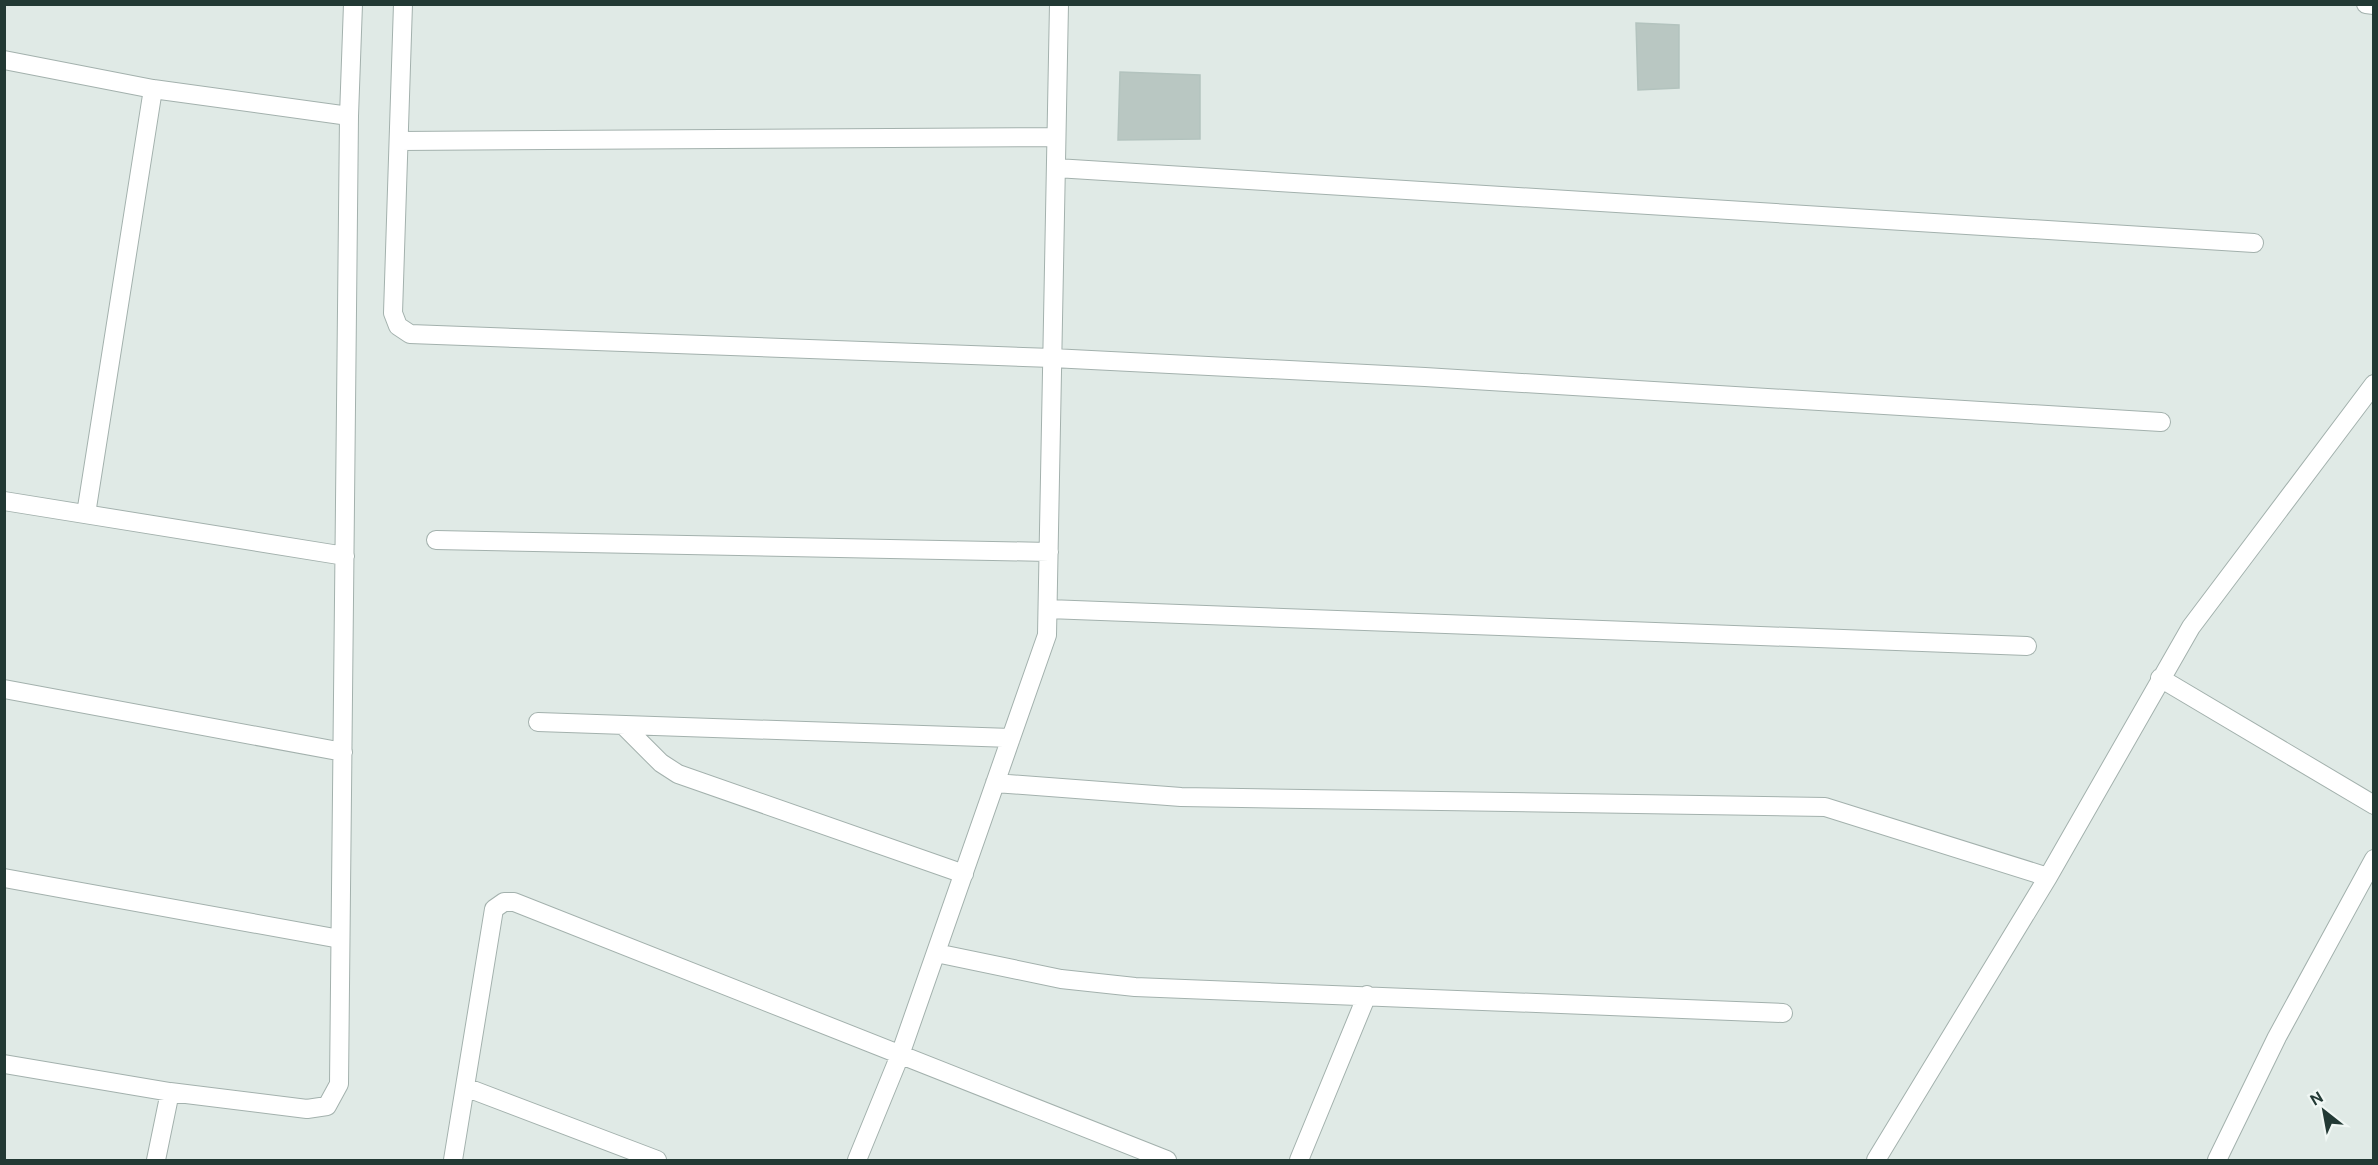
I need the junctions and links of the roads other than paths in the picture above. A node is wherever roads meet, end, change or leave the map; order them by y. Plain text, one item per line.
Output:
1 (353, 4) edge
2 (403, 4) edge
3 (1059, 4) edge
4 (2366, 4) edge
5 (2373, 5) edge
6 (4, 60) edge
7 (153, 89) junction
8 (350, 116) junction
9 (1056, 137) junction
10 (399, 141) junction
11 (1056, 168) junction
12 (2254, 243) dead end
13 (1052, 358) junction
14 (2373, 384) edge
15 (2160, 422) dead end
16 (4, 501) edge
17 (86, 514) junction
18 (436, 540) dead end
19 (1049, 552) junction
20 (345, 556) junction
21 (1048, 609) junction
22 (2027, 646) dead end
23 (2160, 678) junction
24 (4, 689) edge
25 (538, 722) dead end
26 (623, 725) junction
27 (1011, 738) junction
28 (342, 752) junction
29 (995, 783) junction
30 (2373, 804) edge
31 (2373, 859) edge
32 (964, 874) junction
33 (2048, 877) junction
34 (4, 878) edge
35 (340, 939) junction
36 (936, 953) junction
37 (1367, 995) junction
38 (1783, 1013) dead end
39 (900, 1055) junction
40 (4, 1064) edge
41 (465, 1087) junction
42 (170, 1092) junction
43 (156, 1161) edge
44 (453, 1161) edge
45 (657, 1161) edge
46 (857, 1161) edge
47 (1167, 1161) edge
48 (1299, 1161) edge
49 (1875, 1161) edge
50 (2217, 1161) edge

1 - 8 street
2 - 10 street
3 - 9 street
4 - 5 street
6 - 7 street
7 - 8 street
7 - 17 street
8 - 20 street
9 - 10 street
9 - 11 street
10 - 13 street
11 - 12 street
11 - 13 street
13 - 15 street
13 - 19 street
14 - 23 street
16 - 17 street
17 - 20 street
18 - 19 street
19 - 21 street
20 - 28 street
21 - 22 street
21 - 27 street
23 - 30 street
23 - 33 street
24 - 28 street
25 - 26 street
26 - 27 street
26 - 32 street
27 - 29 street
28 - 35 street
29 - 32 street
29 - 33 street
31 - 50 street
32 - 36 street
33 - 49 street
34 - 35 street
35 - 42 street
36 - 37 street
36 - 39 street
37 - 38 street
37 - 48 street
39 - 41 street
39 - 46 street
39 - 47 street
40 - 42 street
41 - 44 street
41 - 45 street
42 - 43 street

